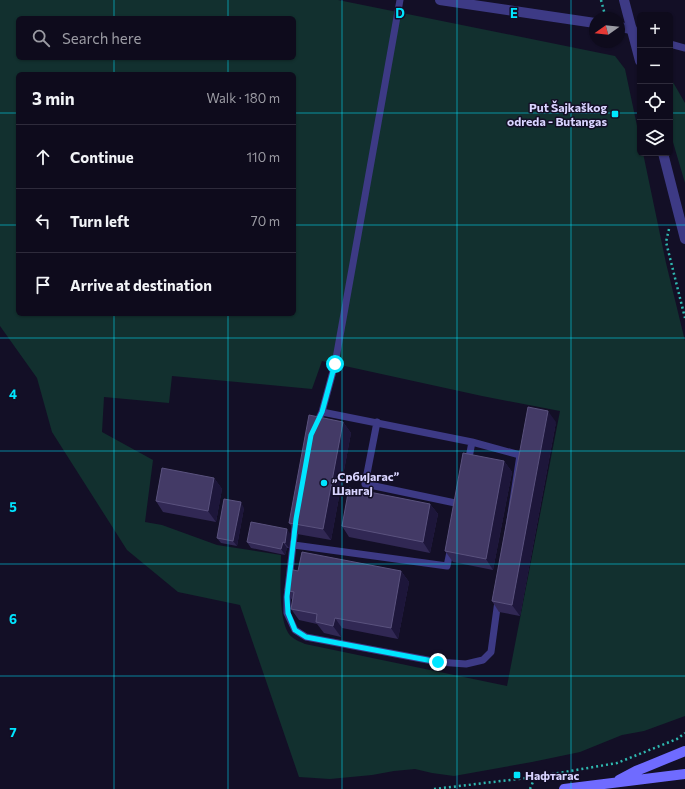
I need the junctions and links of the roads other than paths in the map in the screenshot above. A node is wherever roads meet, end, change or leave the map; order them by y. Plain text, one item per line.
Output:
1 (400, 0) edge
2 (440, 0) edge
3 (624, 0) edge
4 (589, 22) edge
5 (625, 30) edge
6 (635, 34) edge
7 (673, 45) edge
8 (638, 48) edge
9 (685, 48) edge
10 (664, 156) edge
11 (685, 239) edge
12 (322, 412) junction
13 (377, 422) junction
14 (472, 442) junction
15 (466, 473) edge
16 (461, 496) edge
17 (460, 504) junction
18 (458, 511) edge
19 (452, 542) edge
20 (294, 545) junction
21 (685, 751) edge
22 (685, 774) edge
23 (612, 783) junction
24 (564, 789) edge

1 - 12 lane
2 - 4 street
3 - 6 street
5 - 6 street
6 - 8 street
7 - 9 lane
10 - 11 street
12 - 13 lane
12 - 20 lane
13 - 14 lane
13 - 17 lane
14 - 15 lane
14 - 20 lane
16 - 17 lane
17 - 18 lane
19 - 20 lane
21 - 23 main road
22 - 23 main road
23 - 24 main road

